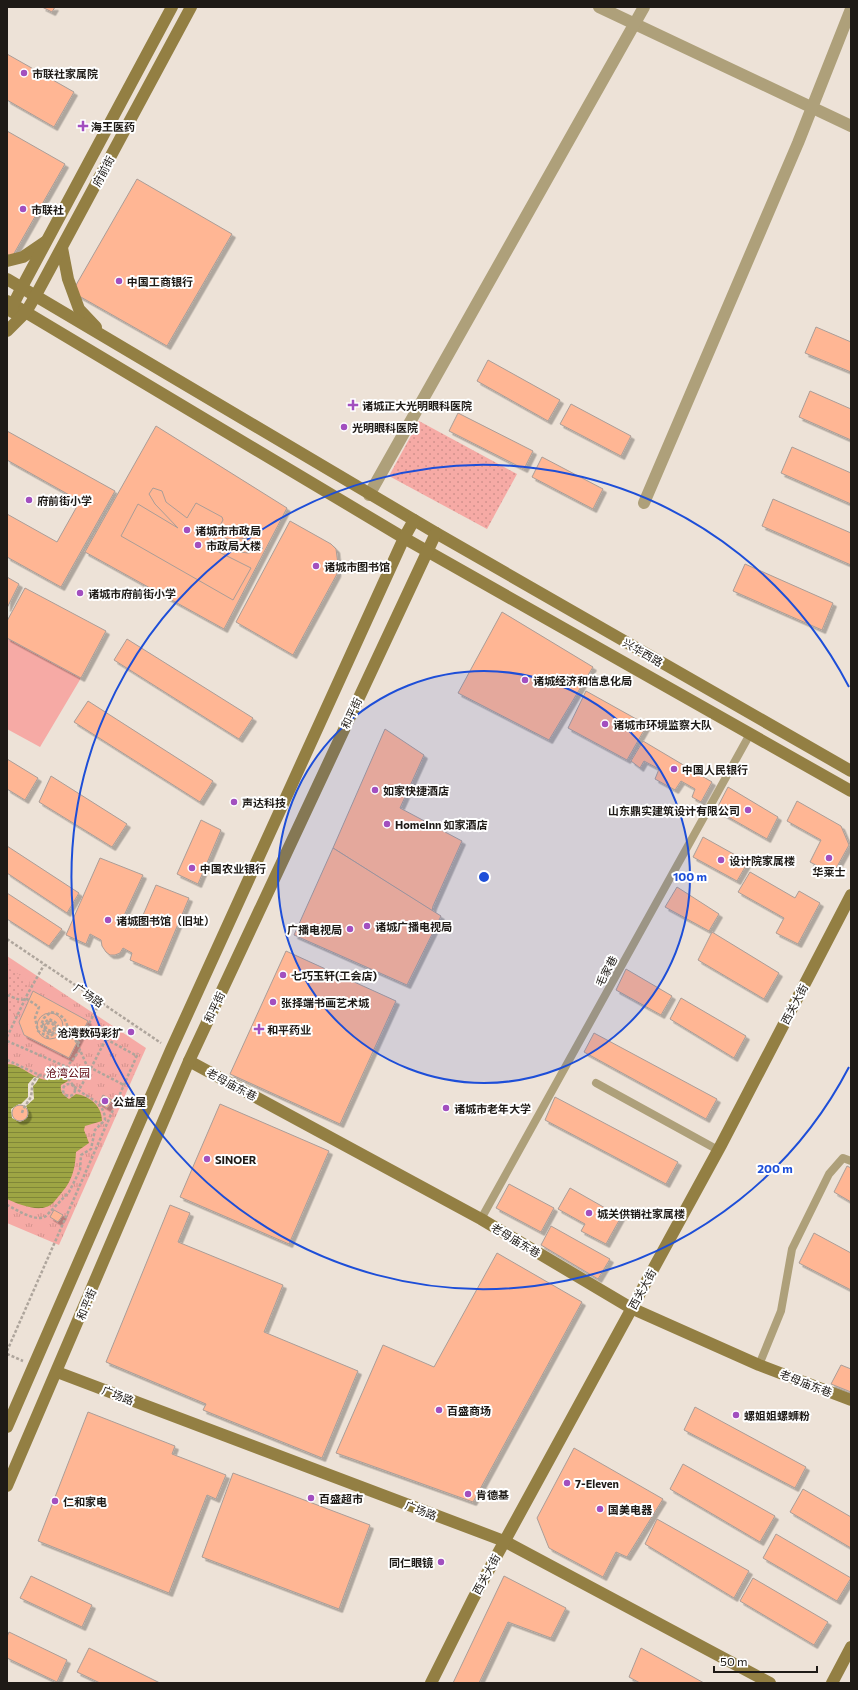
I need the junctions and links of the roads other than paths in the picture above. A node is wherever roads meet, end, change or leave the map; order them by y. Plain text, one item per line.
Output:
1 (172, 7) edge
2 (191, 7) edge
3 (599, 7) edge
4 (644, 7) edge
5 (851, 9) edge
6 (635, 24) junction
7 (813, 108) junction
8 (851, 126) edge
9 (46, 242) junction
10 (62, 248) junction
11 (7, 261) edge
12 (7, 279) edge
13 (22, 287) junction
14 (36, 295) junction
15 (10, 303) edge
16 (26, 312) junction
17 (7, 331) edge
18 (106, 338) junction
19 (369, 494) junction
20 (644, 502) dead end
21 (414, 520) junction
22 (436, 533) junction
23 (404, 538) junction
24 (427, 550) junction
25 (750, 734) junction
26 (851, 771) edge
27 (851, 791) edge
28 (851, 895) edge
29 (189, 1061) junction
30 (596, 1083) dead end
31 (718, 1150) junction
32 (851, 1161) edge
33 (481, 1219) junction
34 (632, 1308) junction
35 (759, 1365) junction
36 (57, 1372) junction
37 (851, 1400) edge
38 (7, 1427) edge
39 (7, 1486) edge
40 (504, 1541) junction
41 (851, 1647) edge
42 (431, 1683) edge
43 (770, 1683) edge
44 (832, 1683) edge

1 - 9 main road, 府前街
2 - 10 main road, 府前街
3 - 6 street
4 - 6 street
5 - 7 street
6 - 7 street
6 - 19 street
7 - 8 street
7 - 20 street
9 - 11 main road
9 - 13 main road, 府前街
10 - 14 main road, 府前街
10 - 18 main road
12 - 13 main road, 兴华西路
13 - 14 main road, 兴华西路
13 - 15 main road, 府前街
14 - 16 main road, 府前街
14 - 18 main road, 兴华西路
15 - 16 main road
15 - 17 main road, 府前街
16 - 17 main road, 府前街
16 - 23 main road
18 - 19 main road, 兴华西路
19 - 21 main road, 兴华西路
21 - 22 main road, 兴华西路
21 - 23 main road, 和平街
22 - 24 main road, 和平街
22 - 26 main road, 兴华西路
23 - 24 main road
23 - 38 main road, 和平街
24 - 25 main road
24 - 29 main road, 和平街
25 - 27 main road
25 - 33 lane, 毛家巷
28 - 31 main road, 西关大街
29 - 33 main road, 老母庙东巷
29 - 36 main road, 和平街
30 - 31 lane
31 - 34 main road, 西关大街
32 - 35 lane
33 - 34 main road, 老母庙东巷
34 - 35 main road, 老母庙东巷
34 - 40 main road, 西关大街
35 - 37 main road, 老母庙东巷
36 - 39 main road, 和平街
36 - 40 main road, 广场路
40 - 42 main road, 西关大街
40 - 43 main road, 广场路
41 - 44 main road

